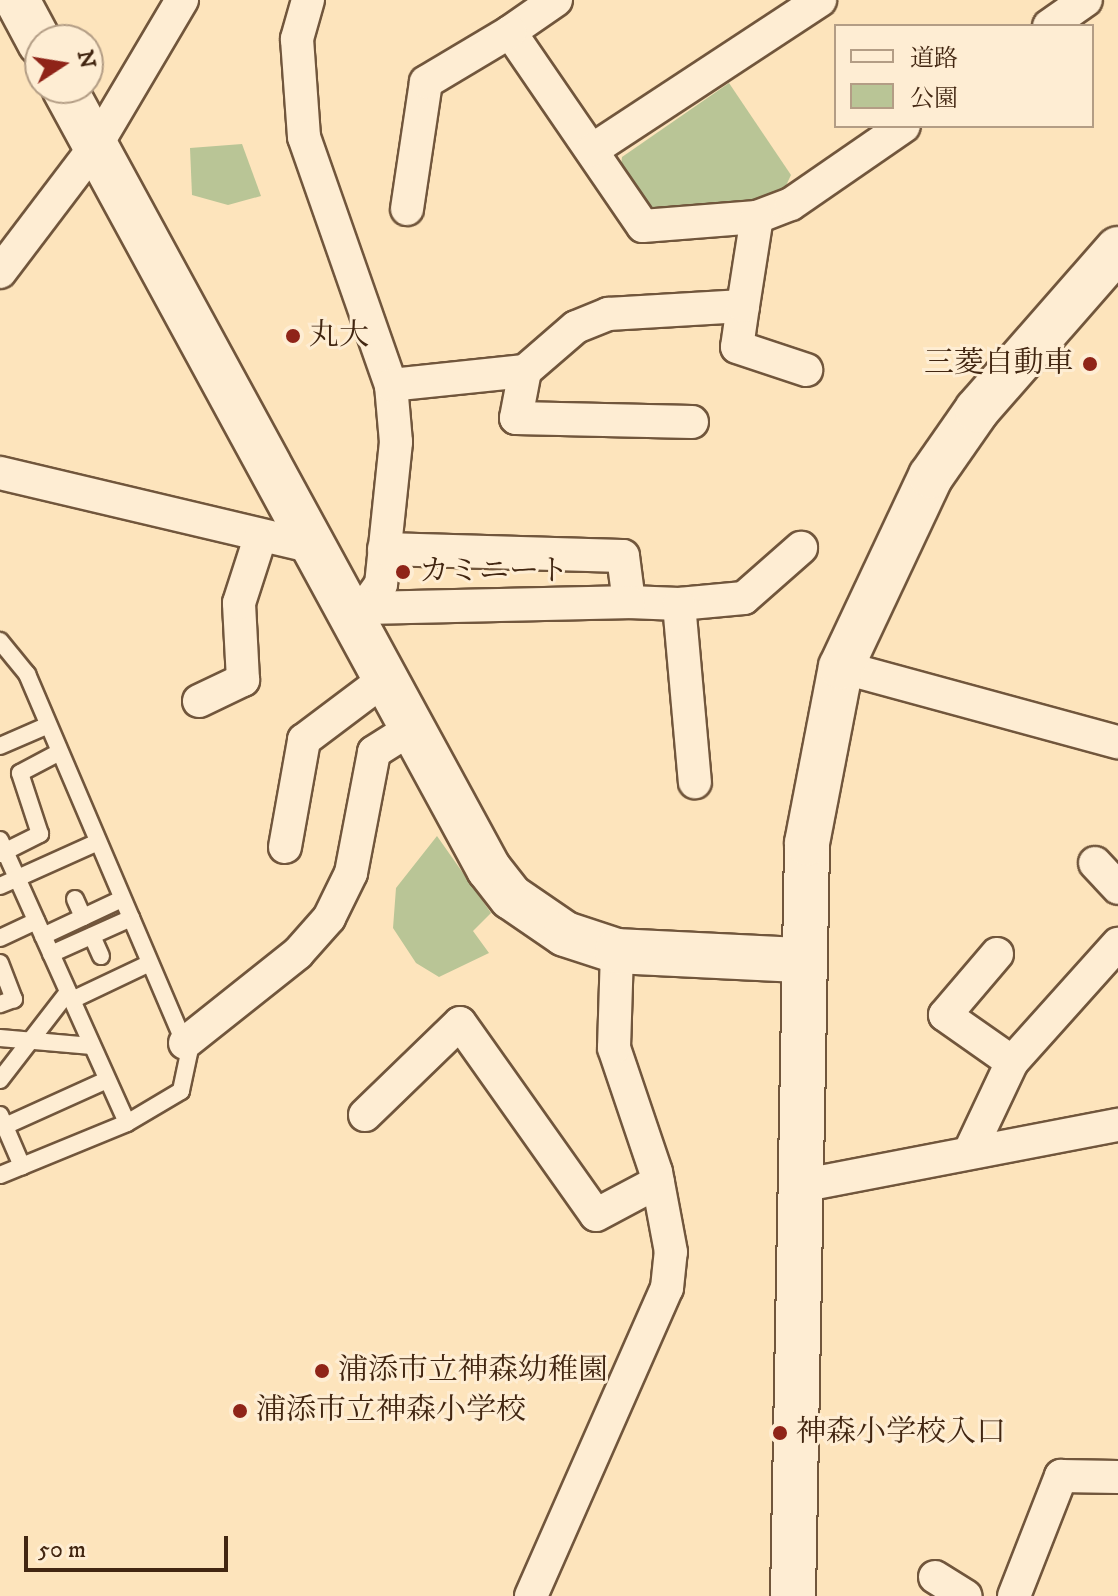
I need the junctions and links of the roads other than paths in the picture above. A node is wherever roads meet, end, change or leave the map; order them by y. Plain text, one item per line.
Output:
1 (17, 0) edge
2 (182, 0) edge
3 (308, 0) edge
4 (556, 0) edge
5 (820, 0) edge
6 (1086, 0) edge
7 (30, 24) edge
8 (1052, 24) edge
9 (510, 32) junction
10 (72, 104) edge
11 (901, 128) edge
12 (95, 147) junction
13 (592, 150) junction
14 (407, 209) dead end
15 (757, 217) junction
16 (1118, 249) edge
17 (0, 272) edge
18 (743, 306) junction
19 (806, 370) dead end
20 (525, 371) junction
21 (391, 385) junction
22 (692, 422) dead end
23 (0, 473) edge
24 (260, 538) junction
25 (312, 547) junction
26 (801, 548) dead end
27 (384, 549) junction
28 (629, 602) junction
29 (679, 604) junction
30 (362, 615) junction
31 (0, 641) edge
32 (841, 667) junction
33 (385, 679) junction
34 (199, 701) dead end
35 (46, 726) junction
36 (412, 728) junction
37 (1118, 742) edge
38 (0, 746) edge
39 (58, 753) junction
40 (695, 782) dead end
41 (98, 842) junction
42 (285, 847) dead end
43 (2, 849) edge
44 (1095, 863) dead end
45 (17, 878) junction
46 (0, 886) edge
47 (1118, 888) edge
48 (75, 899) dead end
49 (122, 899) junction
50 (83, 917) junction
51 (131, 918) junction
52 (40, 928) junction
53 (92, 936) junction
54 (0, 938) edge
55 (1118, 944) edge
56 (617, 951) junction
57 (51, 954) junction
58 (997, 954) dead end
59 (101, 956) dead end
60 (803, 960) junction
61 (0, 963) edge
62 (150, 963) junction
63 (70, 996) junction
64 (0, 1004) edge
65 (0, 1038) edge
66 (30, 1040) junction
67 (185, 1043) junction
68 (92, 1046) junction
69 (1012, 1062) junction
70 (0, 1080) edge
71 (107, 1080) junction
72 (365, 1115) dead end
73 (1, 1119) edge
74 (127, 1123) junction
75 (1118, 1125) edge
76 (969, 1153) junction
77 (22, 1166) junction
78 (0, 1175) edge
79 (658, 1182) junction
80 (800, 1186) junction
81 (1118, 1477) edge
82 (935, 1577) dead end
83 (531, 1596) edge
84 (793, 1596) edge
85 (966, 1596) edge
86 (1014, 1596) edge

1 - 7 street
2 - 12 street
3 - 21 street
4 - 9 street
5 - 13 street
6 - 8 street
9 - 13 street
9 - 14 street
10 - 12 street
11 - 15 street
12 - 17 street
12 - 25 street
13 - 15 street
15 - 18 street
16 - 32 street
18 - 19 street
18 - 20 street
20 - 21 street
20 - 22 street
21 - 27 street
23 - 24 street
24 - 25 street
24 - 34 street
25 - 30 street
26 - 29 street
27 - 28 street
27 - 30 street
28 - 29 street
28 - 30 street
29 - 40 street
30 - 33 street
31 - 35 lane
32 - 37 street
32 - 60 street
33 - 36 street
33 - 42 street
35 - 38 lane
35 - 39 lane
36 - 56 street
36 - 67 street
39 - 41 lane
39 - 43 lane
41 - 45 lane
41 - 49 lane
43 - 45 lane
44 - 47 street
45 - 46 lane
45 - 52 lane
48 - 50 lane
49 - 50 lane
49 - 51 lane
50 - 52 lane
51 - 53 lane
51 - 62 lane
52 - 54 lane
52 - 57 lane
53 - 57 lane
53 - 59 lane
55 - 69 street
56 - 60 street
56 - 79 street
57 - 63 lane
58 - 69 street
60 - 80 street
61 - 64 lane
62 - 63 lane
62 - 67 lane
63 - 66 lane
63 - 68 lane
65 - 66 lane
66 - 68 lane
66 - 70 lane
67 - 74 lane
68 - 71 lane
69 - 76 street
71 - 73 lane
71 - 74 lane
72 - 79 street
73 - 77 lane
74 - 77 lane
75 - 76 street
76 - 80 street
77 - 78 lane
79 - 83 street
80 - 84 street
81 - 86 street
82 - 85 street

